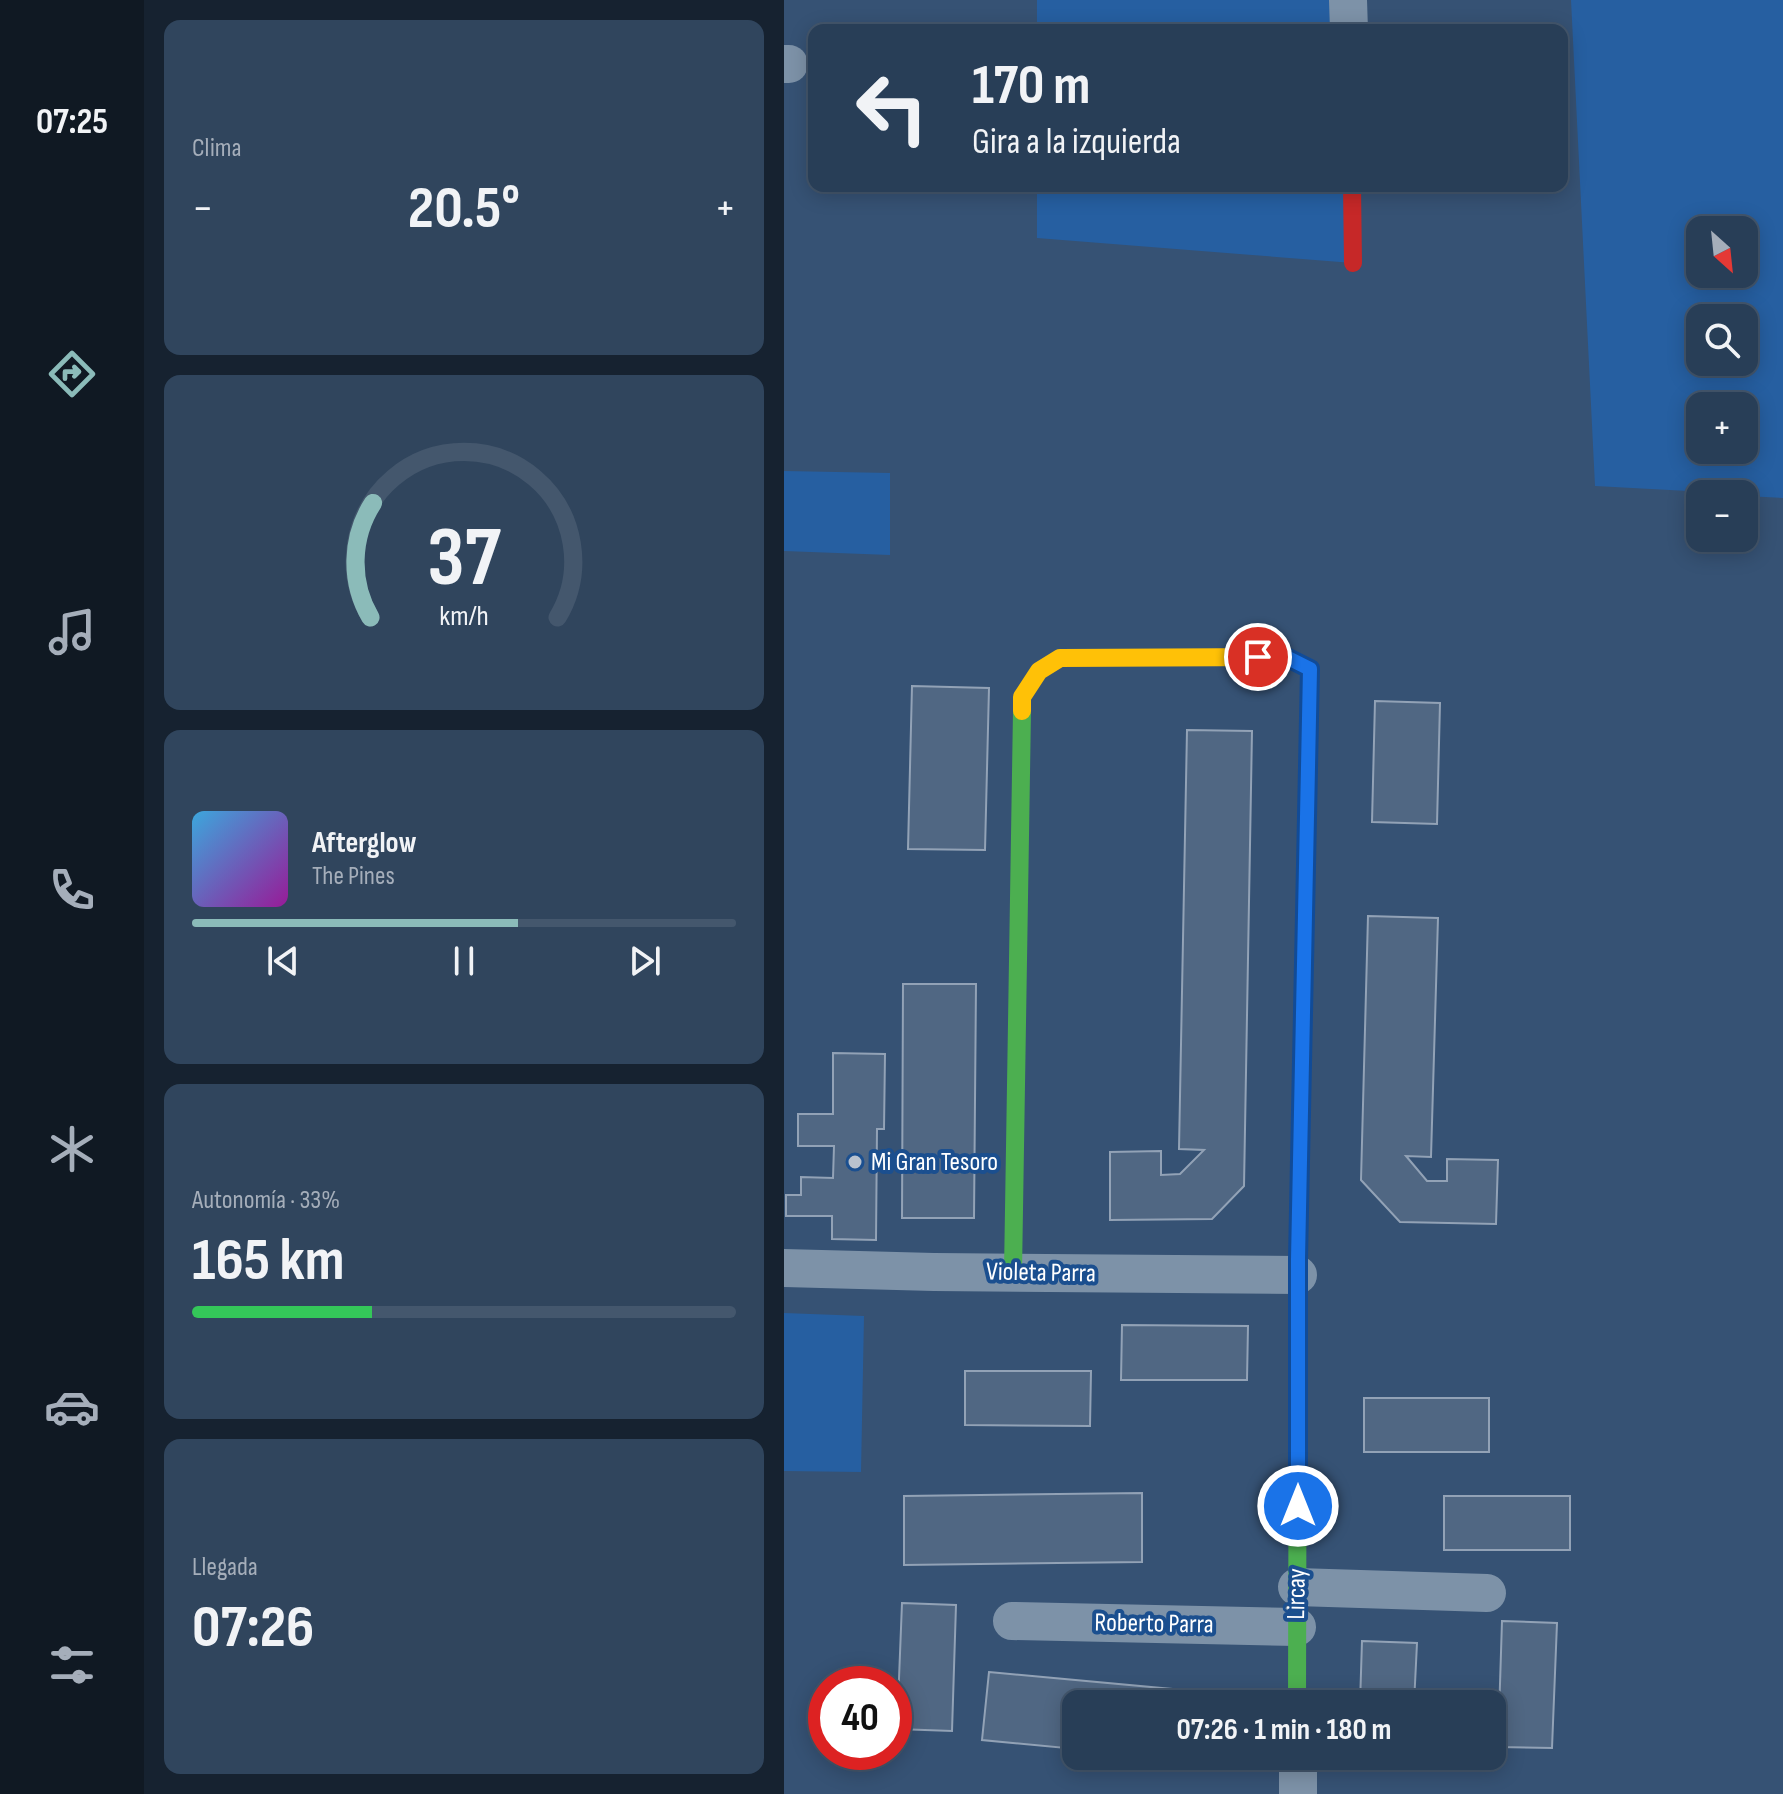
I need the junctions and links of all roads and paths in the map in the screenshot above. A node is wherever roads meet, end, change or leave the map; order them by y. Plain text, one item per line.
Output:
1 (1348, 0) edge
2 (1349, 24) edge
3 (1352, 192) edge
4 (1353, 263) dead end
5 (784, 1268) edge
6 (1013, 1272) junction
7 (1298, 1275) junction
8 (1297, 1587) junction
9 (1487, 1593) dead end
10 (1012, 1621) dead end
11 (1297, 1627) junction
12 (1297, 1690) edge
13 (1298, 1770) edge
14 (1298, 1794) edge

1 - 2 street
3 - 4 street
5 - 6 street, Violeta Parra
6 - 7 street, Violeta Parra
6 - 7 street, Lircay
7 - 8 street, Lircay
8 - 9 street
8 - 11 street, Lircay
10 - 11 street, Roberto Parra
11 - 12 street, Lircay
13 - 14 street

